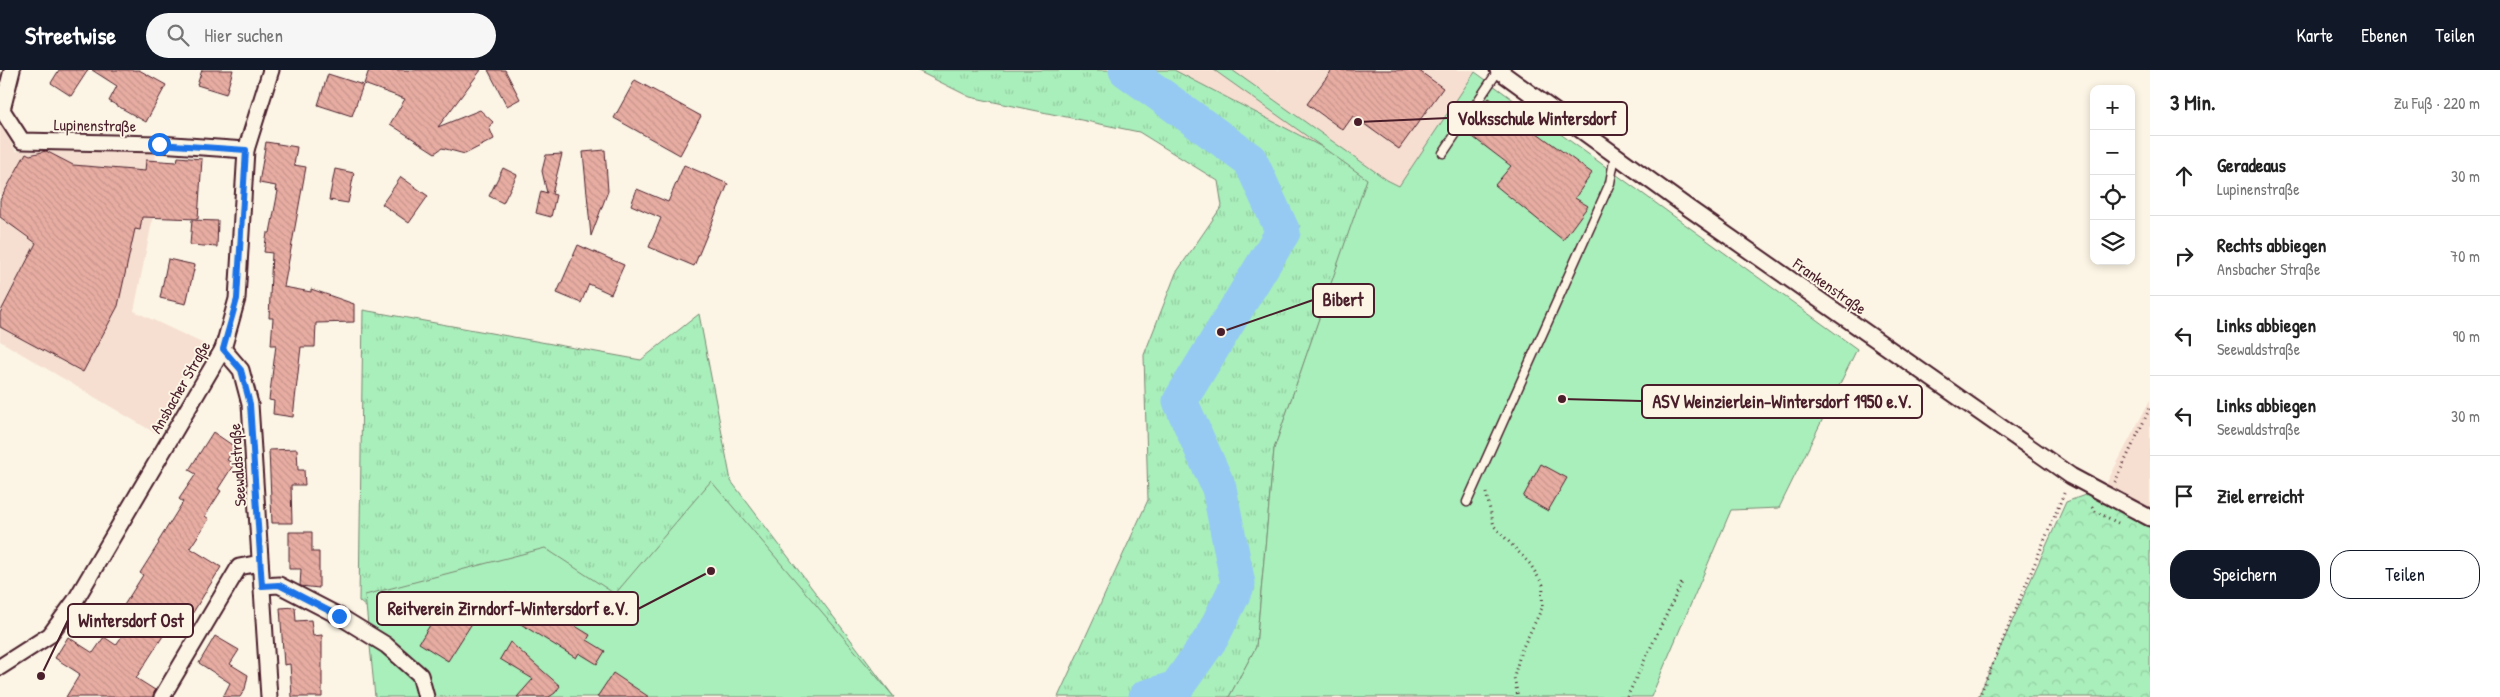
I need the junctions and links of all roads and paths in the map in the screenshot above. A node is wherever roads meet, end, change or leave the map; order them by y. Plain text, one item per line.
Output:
1 (12, 70) edge
2 (272, 70) edge
3 (1498, 70) edge
4 (246, 150) junction
5 (1443, 153) dead end
6 (1615, 155) junction
7 (223, 349) junction
8 (2150, 408) edge
9 (1481, 471) junction
10 (2071, 476) junction
11 (2108, 497) junction
12 (1467, 502) dead end
13 (2150, 518) edge
14 (260, 563) junction
15 (1683, 580) dead end
16 (262, 586) junction
17 (0, 667) edge
18 (162, 697) edge
19 (269, 697) edge
20 (426, 697) edge
21 (1518, 697) edge
22 (1627, 697) edge
23 (1979, 697) edge

1 - 4 street, Lupinenstraße
2 - 4 street, Ansbacher Straße
3 - 5 lane
3 - 6 street, Frankenstraße
4 - 7 street, Ansbacher Straße
6 - 9 lane
6 - 10 street, Frankenstraße
7 - 14 street, Seewaldstraße
7 - 17 street, Ansbacher Straße
8 - 11 path
9 - 12 lane
9 - 21 path
10 - 11 street, Frankenstraße
10 - 23 path
11 - 13 street, Frankenstraße
14 - 16 street, Seewaldstraße
14 - 18 street
15 - 22 path
16 - 19 street, Seewaldstraße
16 - 20 street

